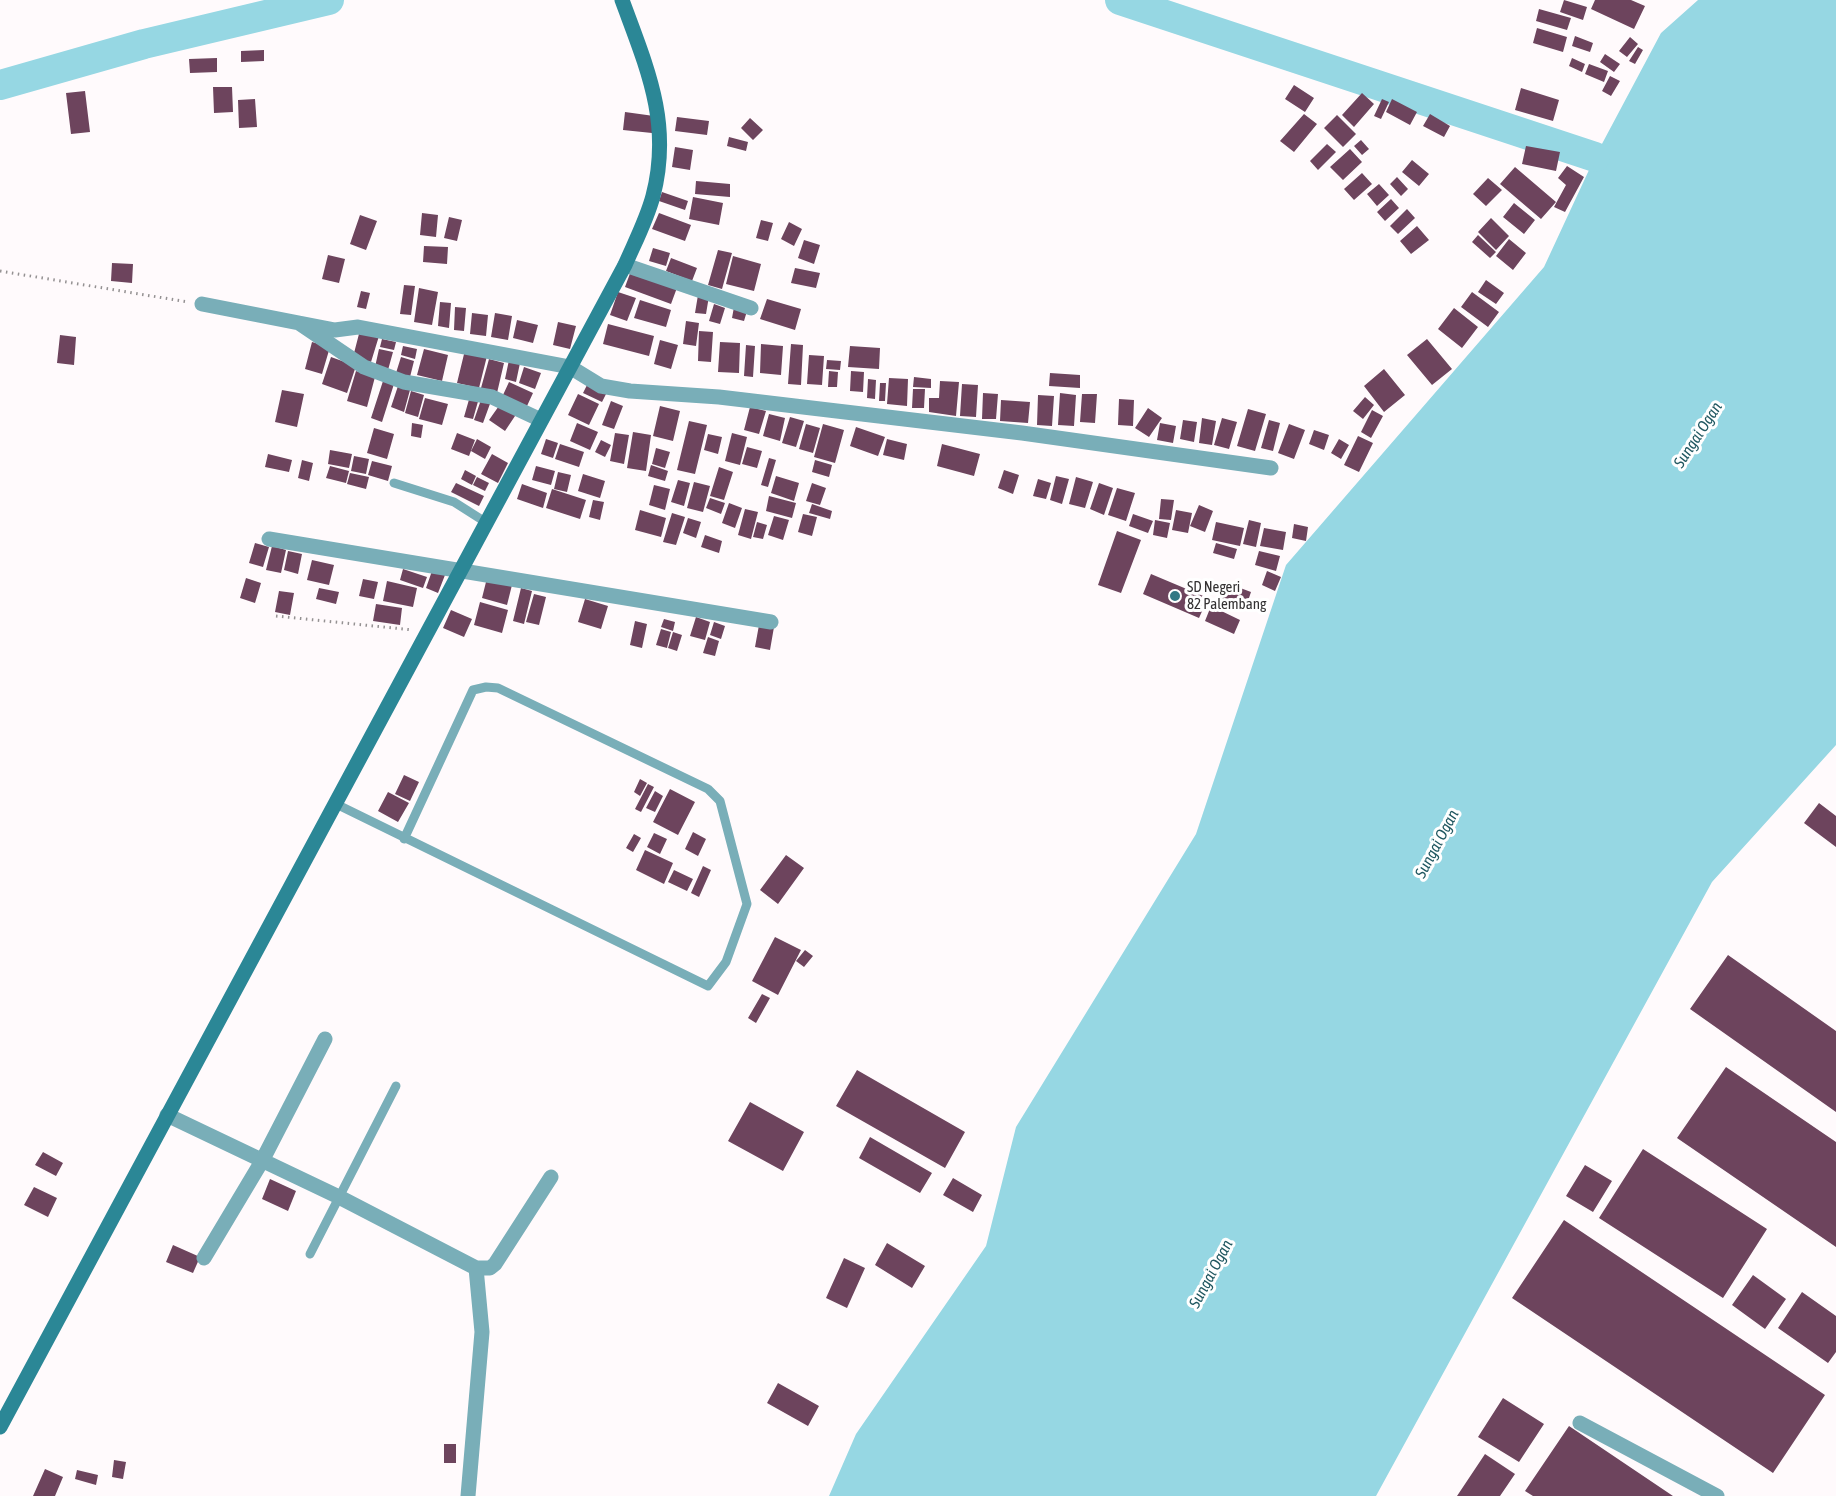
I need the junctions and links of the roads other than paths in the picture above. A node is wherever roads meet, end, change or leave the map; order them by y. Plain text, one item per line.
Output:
1 (622, 0) edge
2 (625, 265) junction
3 (202, 304) road end
4 (751, 308) dead end
5 (333, 337) junction
6 (570, 367) junction
7 (541, 420) junction
8 (1271, 468) dead end
9 (394, 483) dead end
10 (487, 523) junction
11 (269, 539) dead end
12 (459, 572) junction
13 (771, 622) dead end
14 (334, 803) junction
15 (404, 839) junction
16 (325, 1039) dead end
17 (396, 1086) dead end
18 (167, 1115) junction
19 (262, 1161) junction
20 (551, 1177) dead end
21 (339, 1197) junction
22 (310, 1254) dead end
23 (204, 1258) dead end
24 (476, 1268) junction
25 (1581, 1423) dead end
26 (0, 1427) edge
27 (468, 1496) edge
28 (1717, 1496) edge

1 - 2 street
2 - 4 street
2 - 6 street
3 - 5 street
5 - 6 street
5 - 7 street
6 - 7 street
6 - 8 street
7 - 10 street
9 - 10 lane
10 - 12 street
11 - 12 street
12 - 13 street
12 - 14 street
14 - 15 lane
14 - 18 street
15 - 15 lane
16 - 19 street
17 - 21 lane
18 - 19 street
18 - 26 street
19 - 21 street
19 - 23 street
20 - 24 street
21 - 22 lane
21 - 24 street
24 - 27 street
25 - 28 street

